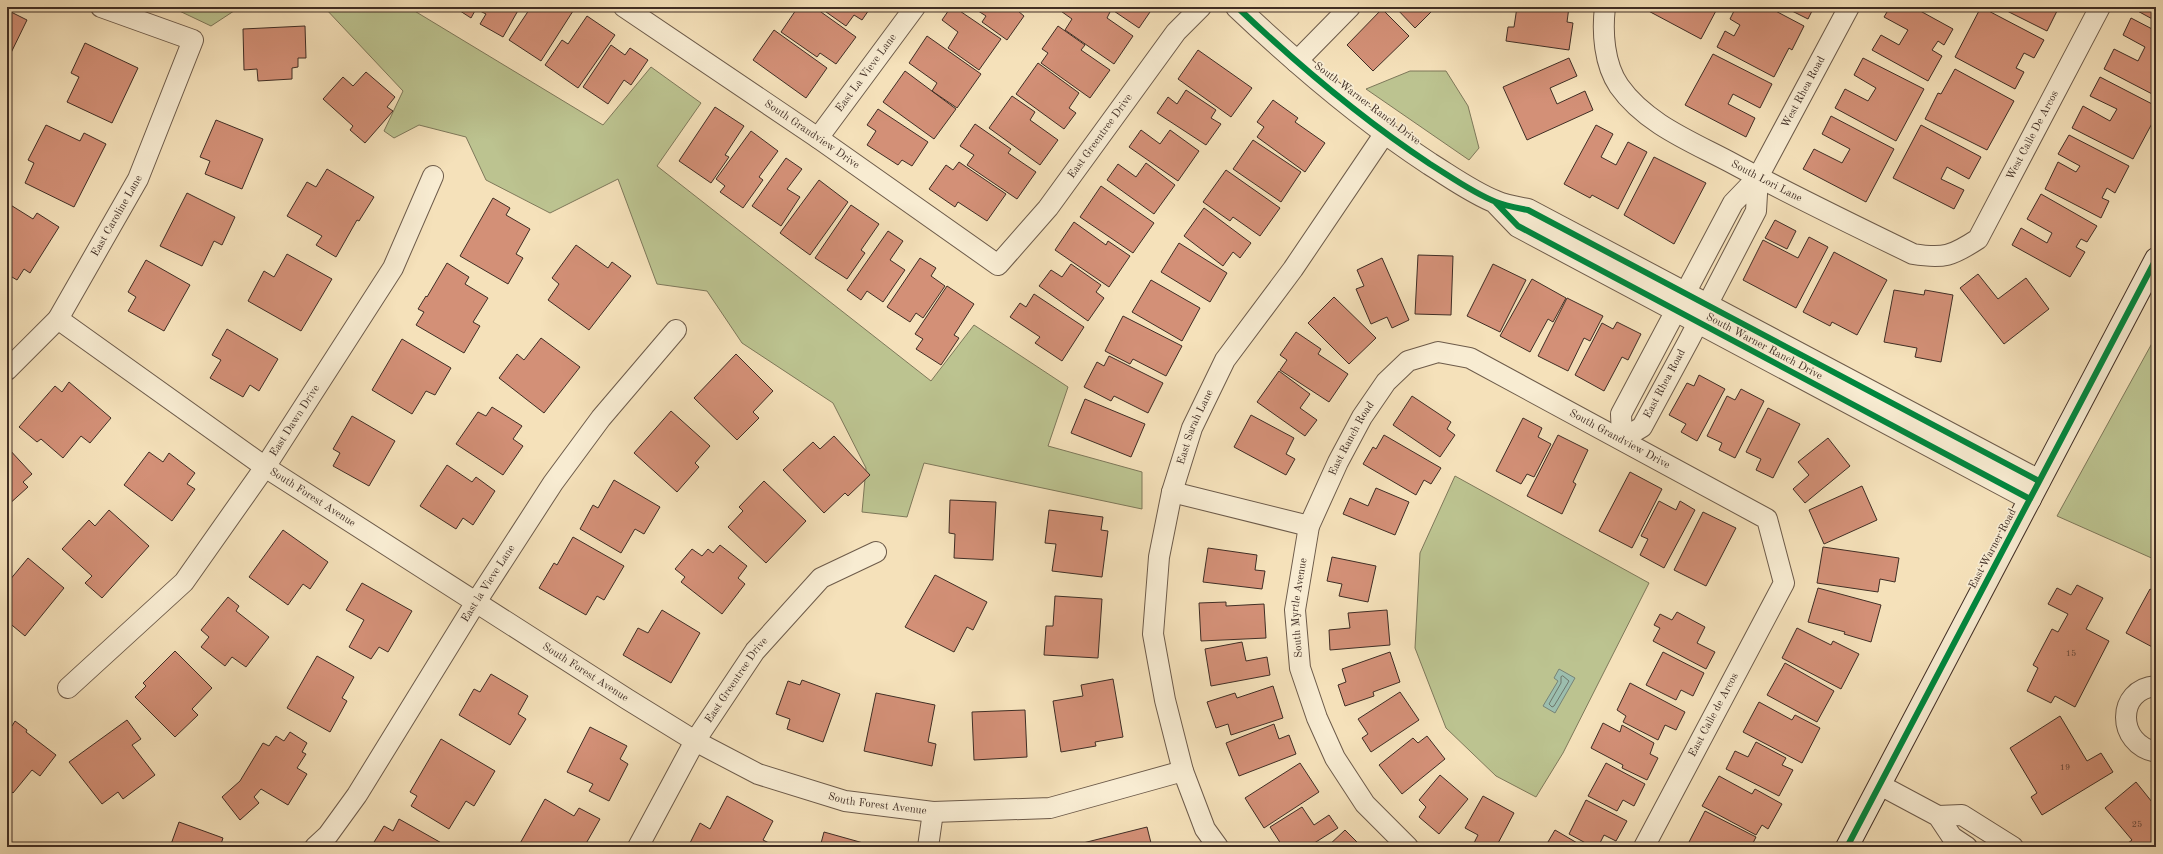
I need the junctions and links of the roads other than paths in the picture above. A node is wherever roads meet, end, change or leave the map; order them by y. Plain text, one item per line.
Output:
1 (102, 7) edge
2 (624, 7) edge
3 (915, 7) edge
4 (1201, 7) edge
5 (1237, 7) edge
6 (1350, 7) edge
7 (1605, 7) edge
8 (1849, 7) edge
9 (2100, 7) edge
10 (1296, 62) junction
11 (1385, 133) junction
12 (818, 138) junction
13 (433, 176) dead end
14 (1758, 177) junction
15 (1955, 253) joint
16 (2156, 259) edge
17 (998, 265) joint
18 (1681, 303) junction
19 (1702, 314) junction
20 (58, 319) junction
21 (676, 330) dead end
22 (1408, 361) joint
23 (7, 370) edge
24 (1622, 439) junction
25 (265, 467) junction
26 (2035, 490) junction
27 (1172, 492) junction
28 (1309, 526) junction
29 (876, 552) dead end
30 (1784, 583) joint
31 (476, 602) junction
32 (2156, 686) edge
33 (68, 688) dead end
34 (695, 741) junction
35 (2156, 752) edge
36 (1182, 771) junction
37 (1880, 785) junction
38 (933, 812) junction
39 (1938, 816) junction
40 (315, 847) edge
41 (638, 847) edge
42 (928, 847) edge
43 (1218, 847) edge
44 (1408, 847) edge
45 (1644, 847) edge
46 (1847, 847) edge
47 (1967, 847) edge
48 (2012, 847) edge

1 - 20 street, East Caroline Lane
2 - 12 street, South Grandview Drive
3 - 12 street, East La Vieve Lane
4 - 17 street, East Greentree Drive
5 - 10 street, South Warner Ranch Drive
6 - 10 street
7 - 14 street, South Lori Lane
8 - 14 street, West Rhea Road
9 - 15 street, West Calle De Arcos
10 - 11 street, South Warner Ranch Drive
11 - 18 street, South Warner Ranch Drive
11 - 27 street, East Sarah Lane
12 - 17 street, South Grandview Drive
13 - 25 street, East Dawn Drive
14 - 15 street, South Lori Lane
14 - 18 street, West Rhea Road
14 - 19 street, West Rhea Road
16 - 26 street, East Warner Road
18 - 19 street, South Warner Ranch Drive
18 - 24 street
19 - 24 street, East Rhea Road
19 - 26 street, South Warner Ranch Drive
20 - 23 street, East Caroline Lane
20 - 25 street, South Forest Avenue
21 - 31 street, East la Vieve Lane
22 - 24 street, South Grandview Drive
22 - 28 street, East Ranch Road
24 - 30 street, South Grandview Drive
25 - 31 street, South Forest Avenue
25 - 33 street, East Dawn Drive
26 - 37 street, East Warner Road
27 - 28 street
27 - 36 street, East Sarah Lane
28 - 44 street, South Myrtle Avenue
29 - 34 street, East Greentree Drive
30 - 45 street, East Calle de Arcos
31 - 34 street, South Forest Avenue
31 - 40 street, East la Vieve Lane
32 - 35 street
34 - 38 street, South Forest Avenue
34 - 41 street, East Greentree Drive
36 - 38 street, South Forest Avenue
36 - 43 street, East Sarah Lane
37 - 39 street
37 - 46 street, East Warner Road
38 - 42 street
39 - 47 street
39 - 48 street

